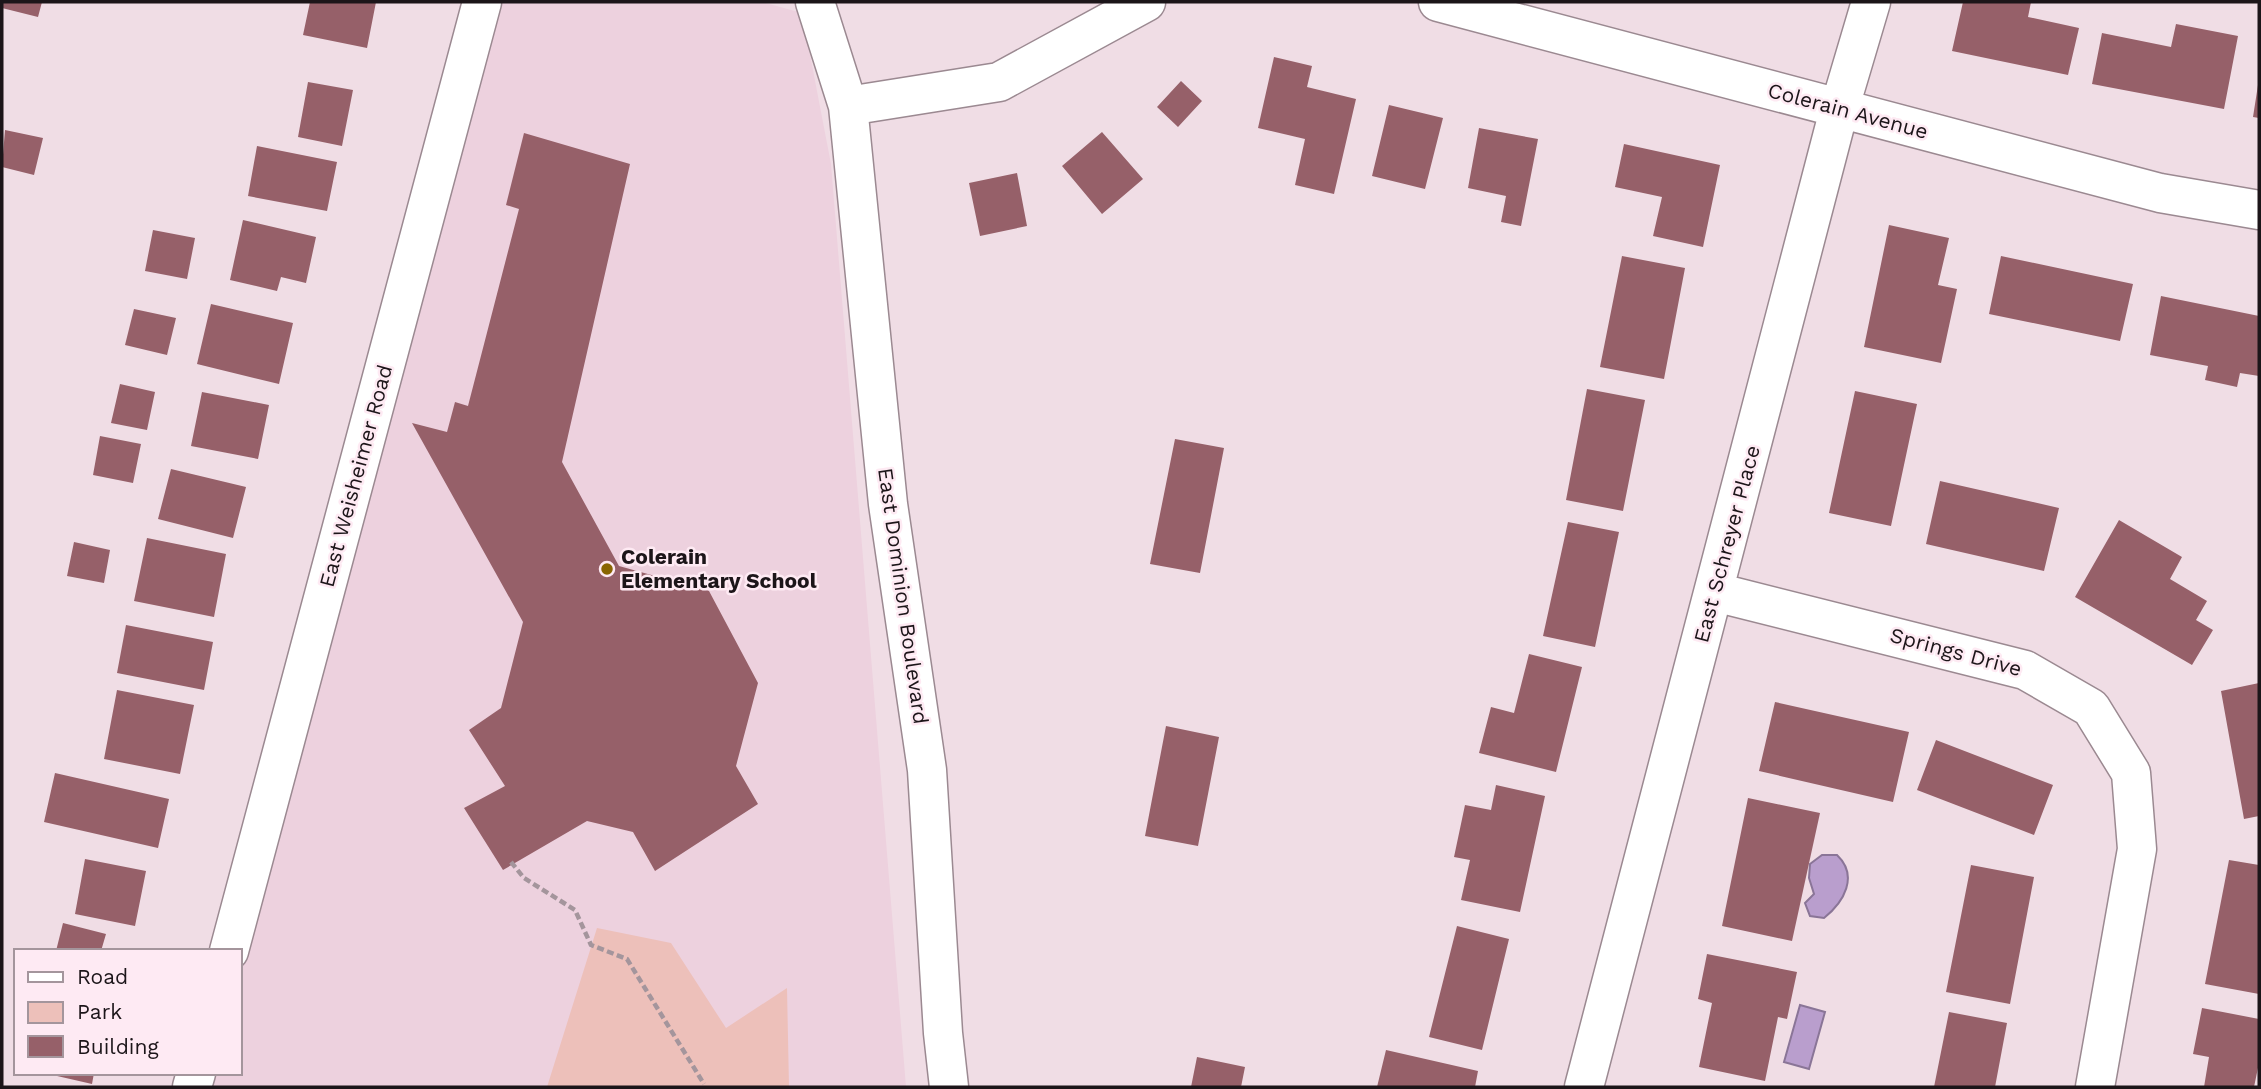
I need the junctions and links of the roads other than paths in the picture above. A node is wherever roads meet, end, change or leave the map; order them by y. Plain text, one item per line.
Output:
1 (482, 2) edge
2 (815, 2) edge
3 (1146, 2) edge
4 (1438, 2) edge
5 (1871, 2) edge
6 (848, 106) junction
7 (1839, 110) junction
8 (2259, 210) edge
9 (1714, 592) junction
10 (230, 949) edge
11 (950, 1087) edge
12 (1584, 1087) edge
13 (2095, 1087) edge

1 - 10 street, East Weisheimer Road
2 - 6 street
3 - 6 street
4 - 7 street, Colerain Avenue
5 - 7 street, East Schreyer Place
6 - 11 street, East Dominion Boulevard
7 - 8 street, Colerain Avenue
7 - 9 street, East Schreyer Place
9 - 12 street, East Schreyer Place
9 - 13 street, Springs Drive

